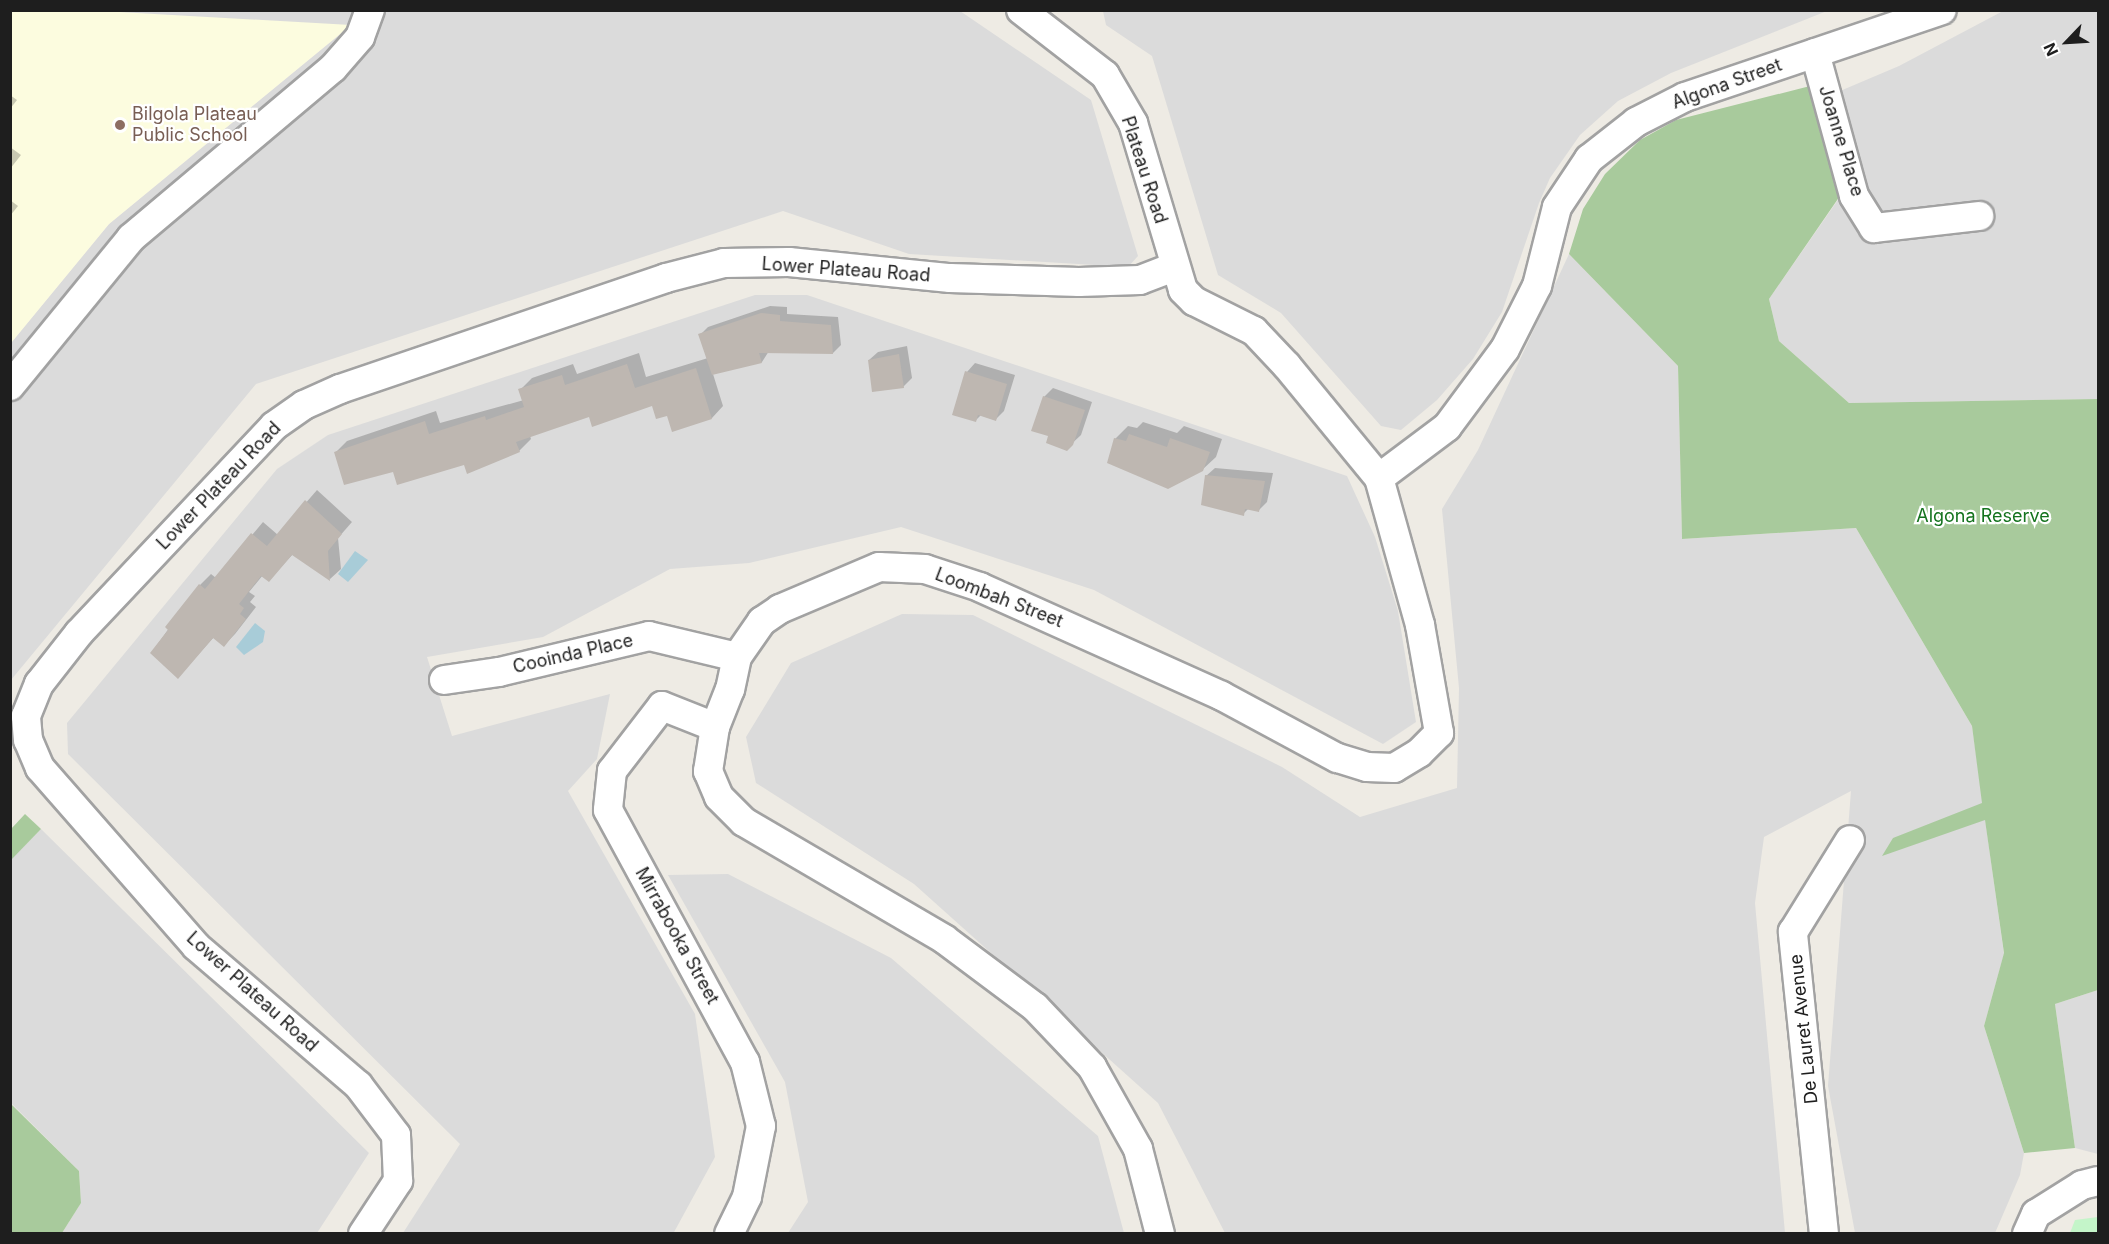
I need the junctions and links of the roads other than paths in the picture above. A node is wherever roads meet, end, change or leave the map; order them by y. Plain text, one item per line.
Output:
1 (370, 10) edge
2 (1021, 10) edge
3 (1942, 10) edge
4 (1058, 21) edge
5 (1815, 53) junction
6 (1979, 216) dead end
7 (1174, 267) junction
8 (10, 386) edge
9 (1379, 478) junction
10 (737, 657) junction
11 (444, 680) dead end
12 (715, 728) junction
13 (1850, 840) dead end
14 (2098, 1181) edge
15 (363, 1233) edge
16 (729, 1233) edge
17 (1160, 1233) edge
18 (1824, 1233) edge
19 (2027, 1233) edge

1 - 8 street
2 - 4 street, Plateau Road
3 - 5 street, Algona Street
4 - 7 street, Plateau Road
5 - 6 street, Joanne Place
5 - 9 street, Algona Street
7 - 9 street, Loombah Street
7 - 15 street, Lower Plateau Road
9 - 10 street, Loombah Street
10 - 11 street, Cooinda Place
10 - 12 street, Loombah Street
12 - 16 street, Mirrabooka Street
12 - 17 street, Loombah Street
13 - 18 street, De Lauret Avenue
14 - 19 street

